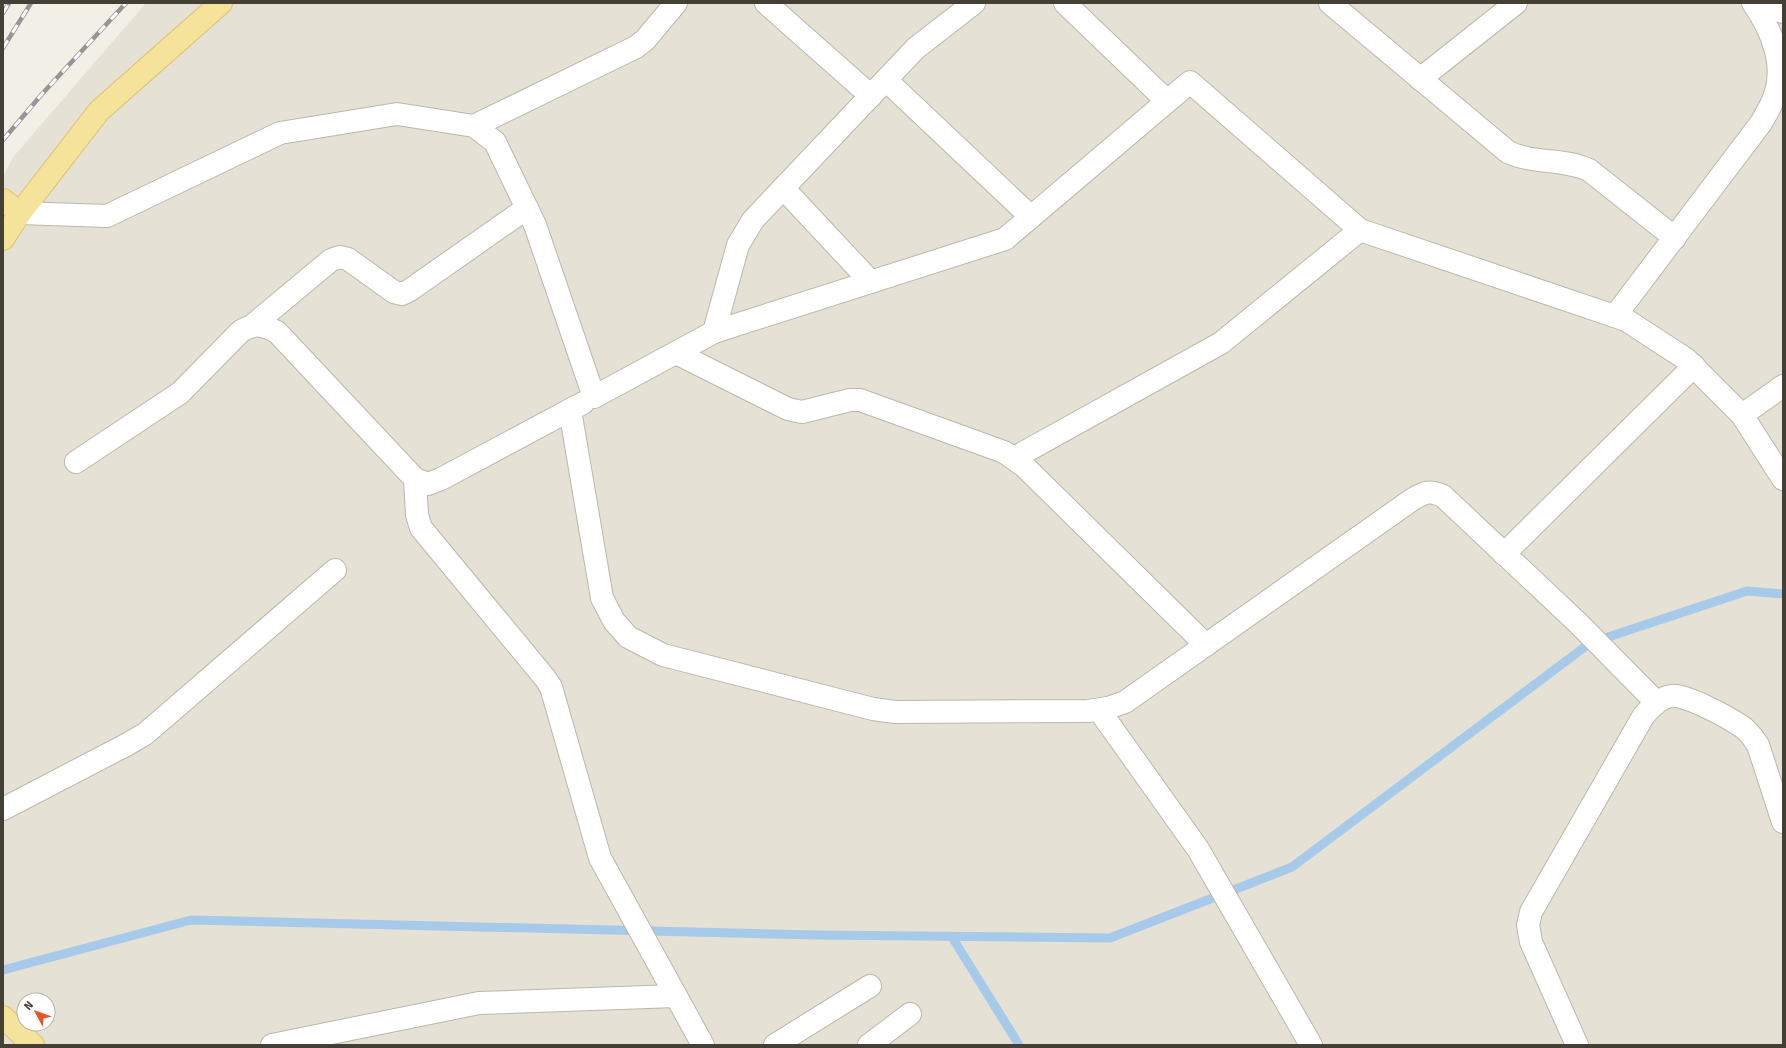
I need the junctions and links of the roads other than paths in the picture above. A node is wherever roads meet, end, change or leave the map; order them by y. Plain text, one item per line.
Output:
1 (221, 3) edge
2 (676, 3) edge
3 (766, 3) edge
4 (974, 3) edge
5 (1065, 3) edge
6 (1330, 3) edge
7 (1516, 3) edge
8 (1753, 3) edge
9 (1783, 12) edge
10 (1420, 79) junction
11 (886, 80) junction
12 (871, 96) junction
13 (1167, 101) junction
14 (474, 126) junction
15 (783, 188) junction
16 (3, 200) edge
17 (527, 208) junction
18 (20, 213) junction
19 (1031, 217) junction
20 (1360, 230) junction
21 (1675, 238) junction
22 (3, 239) edge
23 (871, 282) junction
24 (1615, 316) junction
25 (253, 325) junction
26 (714, 332) junction
27 (676, 353) junction
28 (1694, 366) junction
29 (1783, 386) edge
30 (594, 397) junction
31 (570, 410) junction
32 (1742, 415) junction
33 (1014, 458) junction
34 (76, 462) dead end
35 (415, 479) junction
36 (1783, 479) edge
37 (1504, 554) junction
38 (336, 570) dead end
39 (1206, 645) junction
40 (1656, 702) junction
41 (1099, 710) junction
42 (3, 809) edge
43 (1783, 822) edge
44 (870, 986) dead end
45 (673, 989) junction
46 (910, 1014) dead end
47 (3, 1017) edge
48 (33, 1045) edge
49 (272, 1045) edge
50 (703, 1045) edge
51 (775, 1045) edge
52 (869, 1045) edge
53 (1311, 1045) edge
54 (1577, 1045) edge

1 - 18 main road
2 - 14 street
3 - 12 street
4 - 11 street
5 - 13 street
6 - 10 street
7 - 10 street
8 - 9 street
8 - 21 street
10 - 21 street
11 - 12 street
11 - 19 street
12 - 15 street
13 - 19 street
13 - 20 street
14 - 17 street
14 - 18 street
15 - 23 street
15 - 26 street
16 - 18 main road
17 - 25 street
17 - 30 street
18 - 22 main road
19 - 23 street
20 - 24 street
20 - 33 street
21 - 24 street
23 - 26 street
24 - 28 street
25 - 34 street
25 - 35 street
26 - 27 street
27 - 30 street
27 - 33 street
28 - 32 street
28 - 37 street
29 - 32 street
30 - 31 street
31 - 35 street
31 - 41 street
32 - 36 street
33 - 39 street
35 - 45 street
37 - 39 street
37 - 40 street
38 - 42 street
39 - 41 street
40 - 43 street
40 - 54 street
41 - 53 street
44 - 51 street
45 - 49 street
45 - 50 street
46 - 52 street
47 - 48 main road

